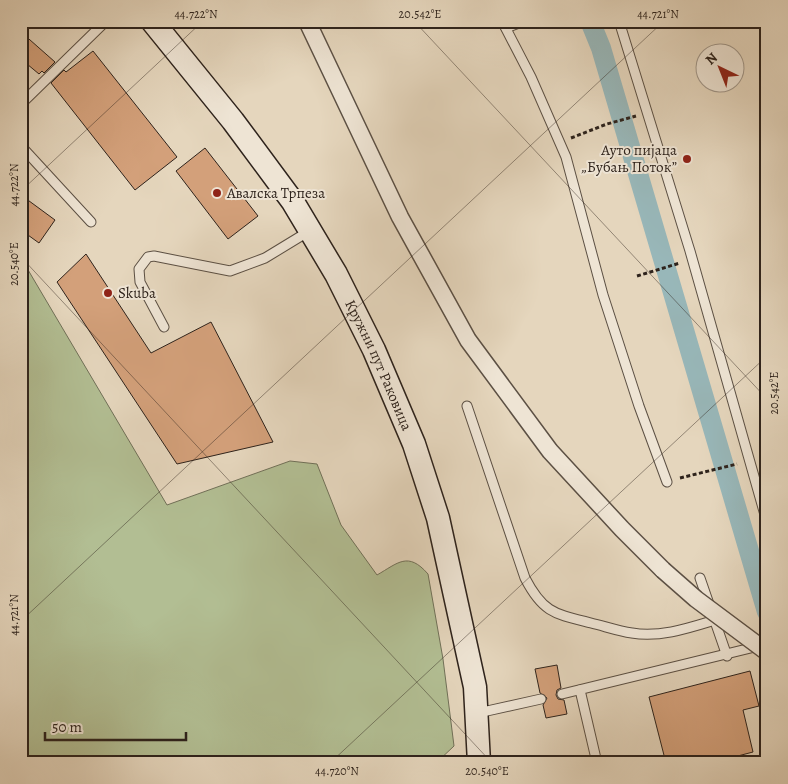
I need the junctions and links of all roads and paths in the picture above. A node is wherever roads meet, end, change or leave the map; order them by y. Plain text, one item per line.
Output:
1 (106, 21) edge
2 (152, 21) edge
3 (307, 21) edge
4 (524, 21) edge
5 (619, 21) edge
6 (504, 25) edge
7 (21, 104) edge
8 (638, 116) dead end
9 (561, 142) junction
10 (21, 146) edge
11 (91, 222) dead end
12 (311, 230) junction
13 (681, 262) dead end
14 (637, 276) dead end
15 (164, 326) dead end
16 (467, 406) dead end
17 (737, 464) dead end
18 (690, 475) dead end
19 (667, 482) dead end
20 (767, 522) edge
21 (700, 578) dead end
22 (715, 620) junction
23 (767, 644) edge
24 (767, 652) edge
25 (727, 656) junction
26 (580, 690) junction
27 (562, 694) dead end
28 (542, 699) dead end
29 (478, 713) junction
30 (479, 763) edge
31 (597, 763) edge

1 - 7 lane
2 - 12 main road, Кружни пут Раковица
3 - 24 street, bridge
4 - 6 lane
5 - 20 lane
6 - 9 lane
8 - 9 path
9 - 19 lane
10 - 11 lane
12 - 15 lane
12 - 29 main road, Кружни пут Раковица
13 - 14 path
16 - 22 lane
17 - 18 path
21 - 22 lane
22 - 25 lane
23 - 25 lane
25 - 26 lane
26 - 27 lane
26 - 31 lane
28 - 29 lane
29 - 30 main road, Кружни пут Раковица

